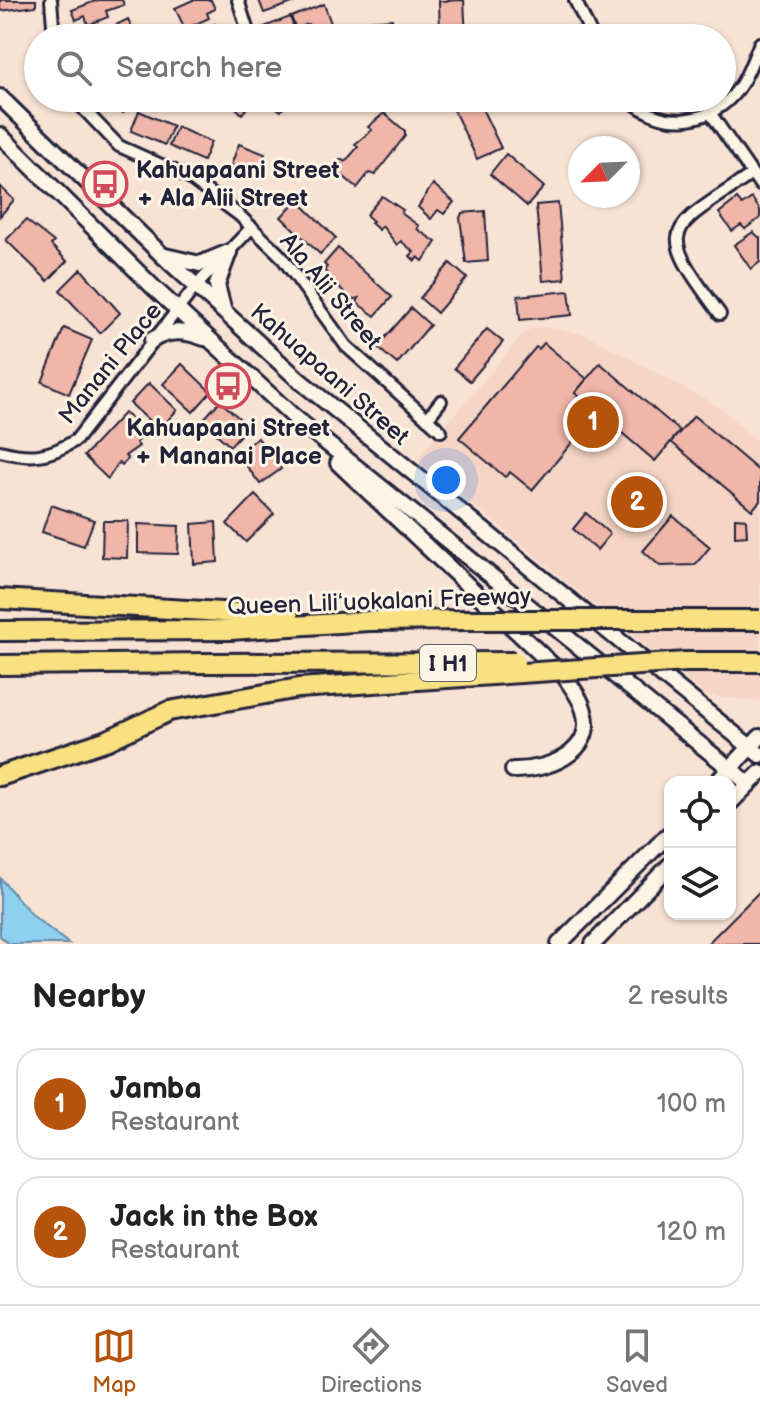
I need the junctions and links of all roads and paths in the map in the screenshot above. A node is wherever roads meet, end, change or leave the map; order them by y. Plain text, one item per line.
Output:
1 (51, 0) edge
2 (238, 0) edge
3 (575, 0) edge
4 (53, 24) edge
5 (246, 24) edge
6 (586, 24) edge
7 (760, 43) edge
8 (736, 91) edge
9 (0, 97) edge
10 (86, 112) edge
11 (646, 112) edge
12 (711, 114) joint
13 (0, 135) edge
14 (752, 174) junction
15 (760, 185) edge
16 (252, 227) junction
17 (229, 252) junction
18 (163, 256) junction
19 (196, 286) junction
20 (178, 310) junction
21 (224, 310) junction
22 (720, 314) dead end
23 (152, 340) junction
24 (209, 340) junction
25 (441, 401) dead end
26 (293, 416) junction
27 (427, 419) junction
28 (441, 431) dead end
29 (0, 451) edge
30 (0, 599) edge
31 (760, 620) edge
32 (369, 621) junction
33 (0, 631) edge
34 (686, 662) junction
35 (760, 662) edge
36 (0, 665) edge
37 (757, 746) edge
38 (729, 769) junction
39 (513, 770) dead end
40 (0, 776) edge
41 (723, 776) edge
42 (754, 779) edge
43 (736, 797) edge
44 (664, 839) edge
45 (664, 871) edge
46 (559, 944) edge
47 (593, 944) edge

1 - 4 street
2 - 5 street
3 - 6 street
7 - 8 street
9 - 18 main road, Kahuapaani Street
10 - 16 street, Ala Alii Street
11 - 12 street
12 - 14 street
13 - 20 main road
14 - 15 street
14 - 22 street
16 - 17 street, Manani Place
16 - 27 street, Ala Alii Street
17 - 18 main road
17 - 19 street, Manani Place
17 - 21 main road
18 - 19 main road, Kahuapaani Street
19 - 20 street, Manani Place
19 - 21 main road, Kahuapaani Street
20 - 23 street, Manani Place
20 - 24 main road
21 - 37 main road, Kahuapaani Street
23 - 24 main road
23 - 29 street, Manani Place
24 - 26 main road
25 - 27 street
26 - 38 main road
26 - 39 main road
27 - 28 street, Ala Alii Street
30 - 32 highway
31 - 32 highway, Queen Liliʻuokalani Freeway / I H1, bridge
32 - 33 highway, Queen Liliʻuokalani Freeway / I H1
34 - 35 highway, I H1
34 - 36 highway, I H1, bridge
34 - 40 highway, bridge
37 - 38 main road
38 - 41 main road
38 - 42 main road
42 - 43 main road
44 - 46 main road
45 - 47 main road

